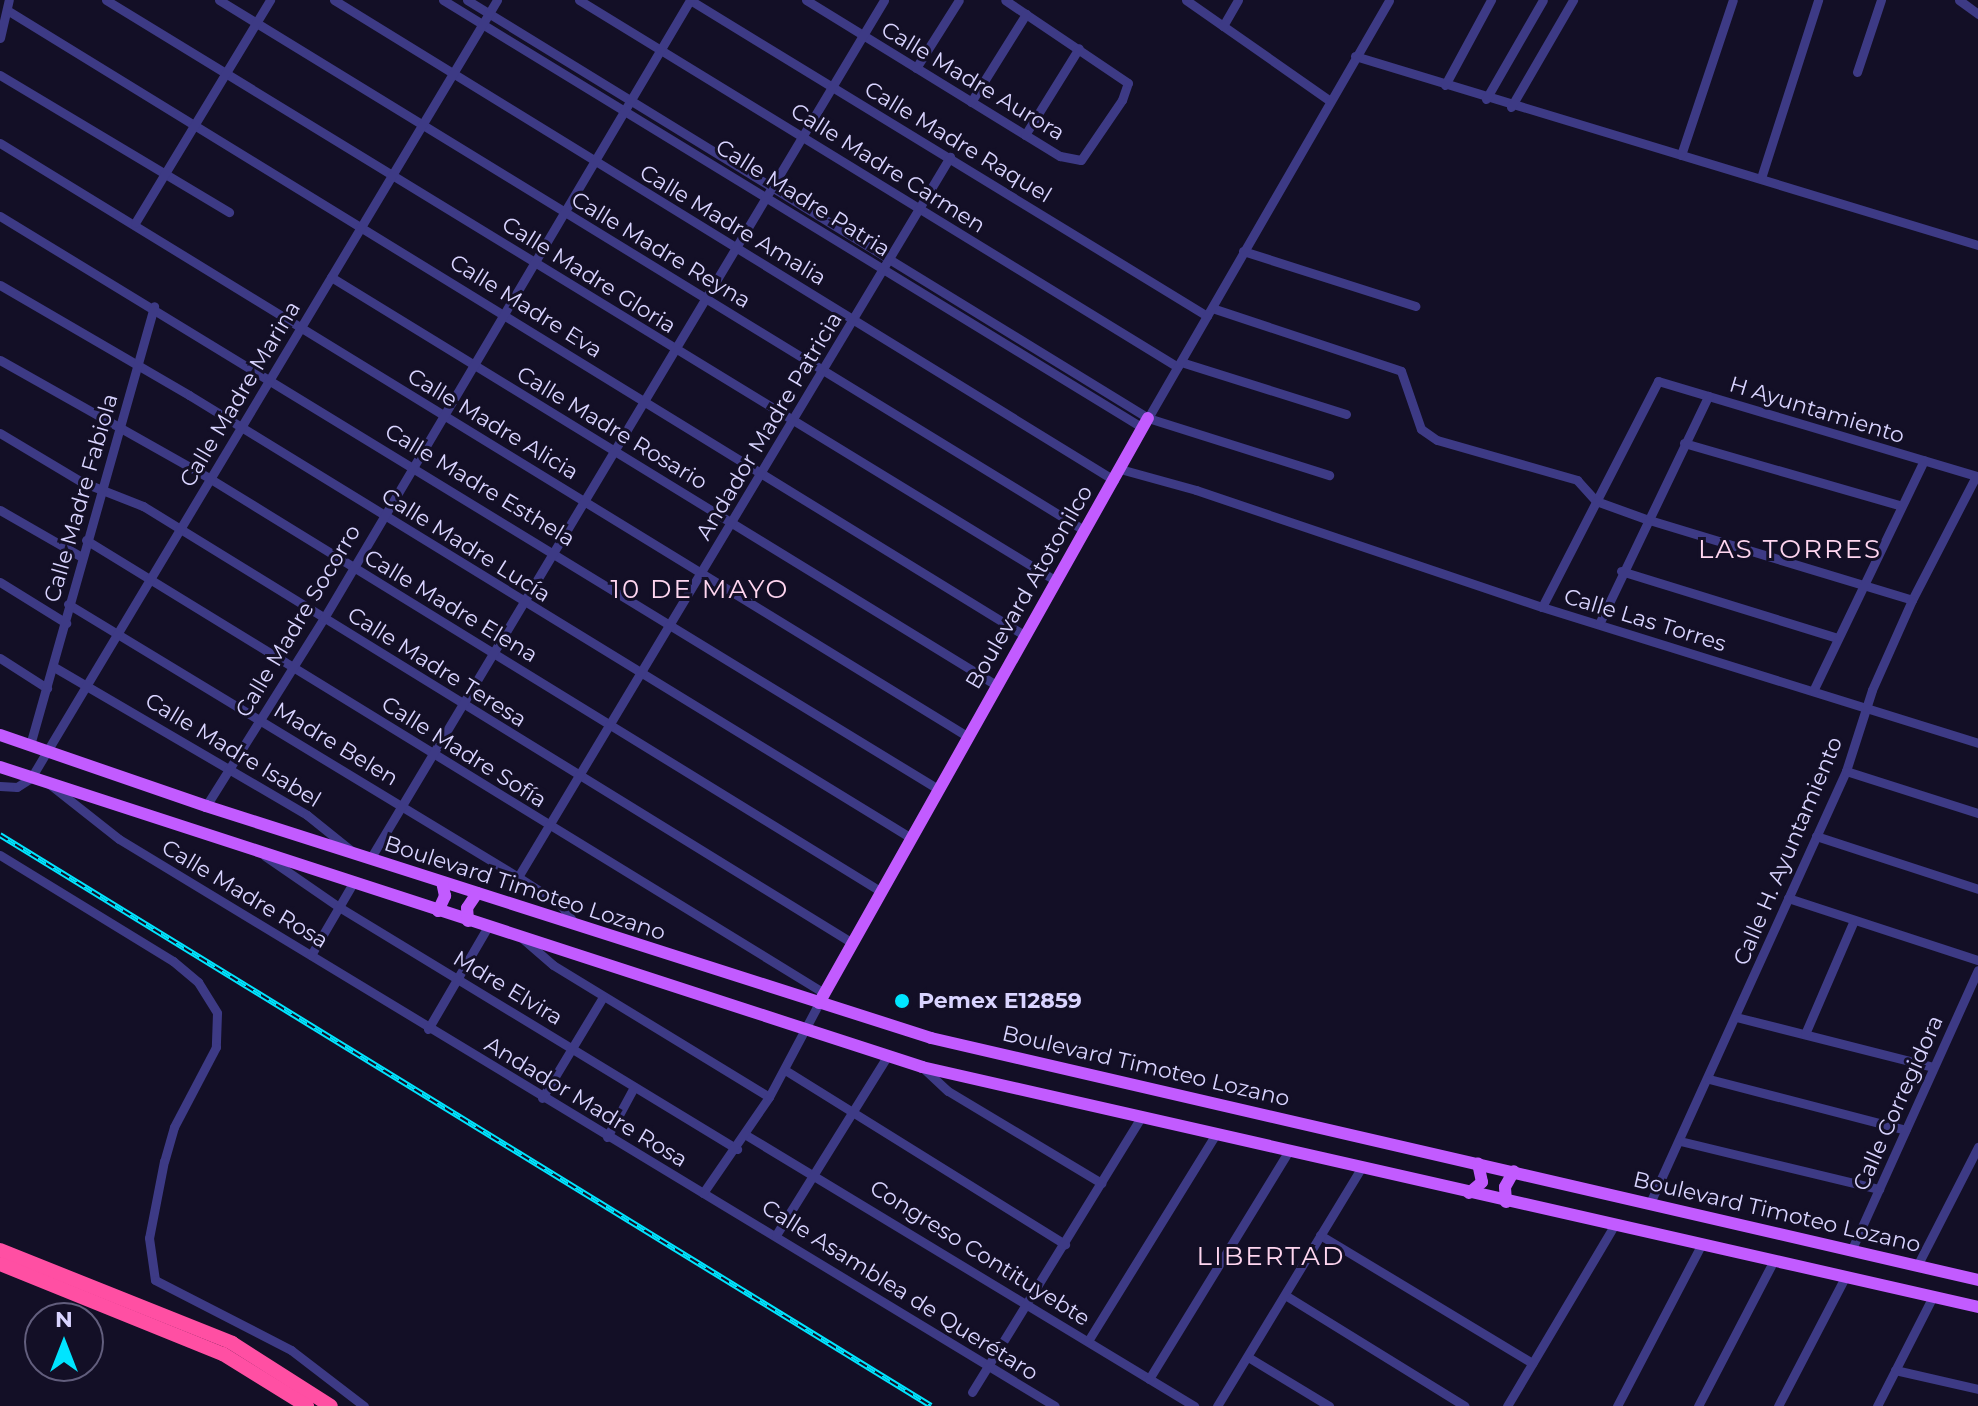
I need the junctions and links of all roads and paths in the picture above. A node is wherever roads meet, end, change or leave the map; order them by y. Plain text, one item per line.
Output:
1 (106, 0) edge
2 (219, 0) edge
3 (270, 0) edge
4 (334, 0) edge
5 (443, 0) edge
6 (467, 0) edge
7 (497, 0) edge
8 (579, 0) edge
9 (690, 0) edge
10 (806, 0) edge
11 (884, 0) edge
12 (959, 0) edge
13 (1005, 0) edge
14 (1186, 0) edge
15 (1238, 0) edge
16 (1389, 0) edge
17 (1491, 0) edge
18 (1543, 0) edge
19 (1573, 0) edge
20 (1733, 0) edge
21 (1818, 0) edge
22 (1881, 0) edge
23 (1959, 0) edge
24 (8, 5) edge
25 (489, 14) junction
26 (1026, 14) junction
27 (1978, 14) edge
28 (256, 23) junction
29 (483, 24) junction
30 (1223, 26) junction
31 (863, 35) junction
32 (0, 38) edge
33 (1079, 48) junction
34 (661, 50) junction
35 (1355, 56) junction
36 (916, 68) junction
37 (1857, 72) dead end
38 (226, 73) junction
39 (454, 73) junction
40 (0, 75) edge
41 (1445, 85) junction
42 (832, 86) junction
43 (1486, 99) junction
44 (631, 101) junction
45 (1330, 101) junction
46 (971, 102) junction
47 (1511, 107) junction
48 (625, 110) junction
49 (196, 123) junction
50 (423, 125) junction
51 (1025, 135) junction
52 (802, 136) junction
53 (0, 143) edge
54 (1681, 155) junction
55 (950, 157) junction
56 (594, 161) junction
57 (166, 174) junction
58 (392, 175) junction
59 (1761, 178) junction
60 (771, 188) junction
61 (766, 197) junction
62 (919, 210) junction
63 (229, 212) dead end
64 (563, 212) junction
65 (0, 216) edge
66 (135, 223) junction
67 (362, 226) junction
68 (1978, 245) edge
69 (736, 247) junction
70 (1243, 251) junction
71 (888, 259) junction
72 (534, 261) junction
73 (882, 269) junction
74 (331, 277) junction
75 (0, 285) edge
76 (705, 298) junction
77 (154, 306) junction
78 (1415, 306) dead end
79 (1209, 312) junction
80 (503, 313) junction
81 (855, 320) junction
82 (302, 327) junction
83 (675, 349) junction
84 (0, 360) edge
85 (472, 364) junction
86 (1179, 365) junction
87 (136, 367) junction
88 (822, 369) junction
89 (272, 377) junction
90 (1708, 396) junction
91 (644, 400) junction
92 (1346, 414) dead end
93 (442, 415) junction
94 (791, 421) junction
95 (1146, 423) junction
96 (120, 427) junction
97 (240, 427) junction
98 (0, 433) edge
99 (1684, 443) junction
100 (614, 450) junction
101 (1924, 460) junction
102 (413, 466) junction
103 (761, 473) junction
104 (1972, 474) joint
105 (1117, 475) junction
106 (1329, 475) dead end
107 (209, 478) junction
108 (102, 492) junction
109 (1596, 501) junction
110 (586, 502) junction
111 (1899, 505) junction
112 (0, 510) edge
113 (382, 515) junction
114 (1646, 519) junction
115 (733, 524) junction
116 (1302, 526) joint
117 (180, 529) junction
118 (1084, 530) junction
119 (86, 540) junction
120 (555, 552) junction
121 (80, 556) junction
122 (353, 568) junction
123 (702, 571) junction
124 (1621, 571) junction
125 (1053, 579) junction
126 (150, 581) junction
127 (0, 582) edge
128 (1862, 584) junction
129 (1912, 600) junction
130 (524, 603) junction
131 (68, 604) junction
132 (1542, 607) junction
133 (324, 618) junction
134 (66, 623) junction
135 (671, 623) junction
136 (1599, 624) junction
137 (117, 633) junction
138 (1024, 635) junction
139 (1838, 638) junction
140 (494, 652) junction
141 (0, 658) edge
142 (54, 667) junction
143 (291, 667) junction
144 (642, 673) junction
145 (87, 684) junction
146 (996, 685) junction
147 (47, 688) junction
148 (1813, 691) junction
149 (462, 702) junction
150 (1866, 708) junction
151 (259, 719) junction
152 (610, 726) junction
153 (0, 735) edge
154 (967, 736) junction
155 (1978, 743) edge
156 (30, 745) junction
157 (47, 751) junction
158 (432, 753) junction
159 (0, 767) edge
160 (230, 769) junction
161 (1846, 771) junction
162 (579, 777) junction
163 (31, 778) junction
164 (48, 783) junction
165 (0, 786) edge
166 (938, 789) junction
167 (401, 803) junction
168 (206, 806) junction
169 (1978, 813) edge
170 (549, 827) junction
171 (1816, 836) junction
172 (911, 838) junction
173 (262, 854) junction
174 (355, 854) junction
175 (0, 855) edge
176 (370, 859) junction
177 (518, 877) junction
178 (442, 882) junction
179 (353, 883) junction
180 (1978, 889) edge
181 (880, 891) junction
182 (477, 893) junction
183 (1788, 898) junction
184 (339, 907) junction
185 (438, 911) junction
186 (1854, 920) junction
187 (468, 921) junction
188 (576, 925) junction
189 (487, 928) junction
190 (522, 938) junction
191 (851, 942) junction
192 (311, 955) junction
193 (1978, 960) edge
194 (1978, 970) edge
195 (457, 978) junction
196 (603, 997) junction
197 (821, 998) junction
198 (1736, 1017) junction
199 (428, 1029) junction
200 (809, 1030) junction
201 (1805, 1034) junction
202 (572, 1048) junction
203 (887, 1057) junction
204 (922, 1067) junction
205 (1933, 1067) junction
206 (785, 1070) junction
207 (1709, 1079) junction
208 (634, 1087) junction
209 (769, 1097) junction
210 (542, 1098) junction
211 (852, 1113) junction
212 (1141, 1117) junction
213 (1906, 1130) junction
214 (746, 1135) junction
215 (1215, 1135) junction
216 (607, 1137) junction
217 (1680, 1141) junction
218 (1978, 1147) edge
219 (737, 1149) junction
220 (1288, 1152) junction
221 (1478, 1163) junction
222 (1361, 1168) junction
223 (1514, 1171) junction
224 (815, 1172) junction
225 (1101, 1183) junction
226 (1879, 1189) junction
227 (703, 1193) junction
228 (1469, 1193) junction
229 (1506, 1202) junction
230 (727, 1203) joint
231 (1650, 1203) junction
232 (1614, 1226) junction
233 (776, 1235) junction
234 (1320, 1235) junction
235 (1065, 1244) junction
236 (1701, 1245) junction
237 (0, 1250) edge
238 (1851, 1251) junction
239 (1773, 1262) junction
240 (0, 1264) edge
241 (1917, 1266) junction
242 (1844, 1279) junction
243 (1978, 1280) edge
244 (1285, 1295) junction
245 (1932, 1298) junction
246 (1028, 1303) junction
247 (1978, 1307) edge
248 (1088, 1341) junction
249 (1248, 1357) junction
250 (1532, 1363) junction
251 (988, 1366) junction
252 (1895, 1370) junction
253 (1149, 1379) junction
254 (1978, 1389) edge
255 (972, 1392) dead end
256 (307, 1406) edge
257 (331, 1406) edge
258 (364, 1406) edge
259 (1055, 1406) edge
260 (1194, 1406) edge
261 (1217, 1406) edge
262 (1329, 1406) edge
263 (1465, 1406) edge
264 (1507, 1406) edge
265 (1617, 1406) edge
266 (1698, 1406) edge
267 (1778, 1406) edge
268 (1877, 1406) edge

1 - 38 street, Calle Madre Gloria
2 - 28 street, Calle Madre Reyna
3 - 28 street
4 - 39 street, Calle Madre Amalia
5 - 29 street, Calle Madre Patria
6 - 25 street, Calle Madre Patria
7 - 25 street, Calle Madre Marina
8 - 34 street, Calle Madre Carmen
9 - 34 street, Calle Madre Socorro
9 - 42 street, Calle Madre Raquel
10 - 31 street, Calle Madre Aurora
11 - 31 street
12 - 36 street
13 - 26 street, Calle Madre Aurora
14 - 30 street
15 - 30 street
16 - 35 street, Boulevard Atotonilco
17 - 41 street
18 - 43 street
19 - 47 street
20 - 54 street
21 - 59 street
22 - 37 street
23 - 27 street
24 - 32 street
24 - 49 street, Calle Madre Eva
25 - 29 street, Calle Madre Marina
25 - 44 street, Calle Madre Patria
26 - 33 street, Calle Madre Aurora
26 - 46 street
28 - 38 street
28 - 50 street, Calle Madre Reyna
29 - 39 street, Calle Madre Marina
29 - 48 street, Calle Madre Patria
30 - 45 street
31 - 36 street, Calle Madre Aurora
31 - 42 street
33 - 51 street
33 - 51 street, Calle Madre Aurora
34 - 44 street, Calle Madre Socorro
34 - 52 street, Calle Madre Carmen
35 - 41 street
35 - 45 street, Boulevard Atotonilco
36 - 46 street, Calle Madre Aurora
38 - 49 street
38 - 58 street, Calle Madre Gloria
39 - 50 street, Calle Madre Marina
39 - 56 street, Calle Madre Amalia
40 - 57 street
41 - 43 street
42 - 52 street
42 - 55 street, Calle Madre Raquel
43 - 47 street
44 - 48 street, Calle Madre Socorro
44 - 60 street, Calle Madre Patria
45 - 70 street, Boulevard Atotonilco
46 - 51 street, Calle Madre Aurora
47 - 54 street
48 - 56 street, Calle Madre Socorro
48 - 61 street, Calle Madre Patria
49 - 57 street
49 - 67 street, Calle Madre Eva
50 - 58 street, Calle Madre Marina
50 - 64 street, Calle Madre Reyna
52 - 60 street
52 - 62 street, Calle Madre Carmen
53 - 66 street, Calle Madre Alicia
54 - 59 street
55 - 62 street, Andador Madre Patricia
55 - 79 street, Calle Madre Raquel
56 - 64 street, Calle Madre Socorro
56 - 69 street, Calle Madre Amalia
57 - 63 street
57 - 66 street
58 - 67 street, Calle Madre Marina
58 - 72 street, Calle Madre Gloria
59 - 68 street
60 - 61 street
60 - 71 street, Calle Madre Patria
61 - 69 street
61 - 73 street, Calle Madre Patria
62 - 71 street, Andador Madre Patricia
62 - 86 street, Calle Madre Carmen
64 - 72 street, Calle Madre Socorro
64 - 76 street, Calle Madre Reyna
65 - 77 street, Calle Madre Esthela
66 - 82 street, Calle Madre Alicia
67 - 74 street, Calle Madre Marina
67 - 80 street, Calle Madre Eva
69 - 76 street
69 - 81 street, Calle Madre Amalia
70 - 78 street
70 - 79 street, Boulevard Atotonilco
71 - 73 street, Andador Madre Patricia
71 - 95 street, Calle Madre Patria
72 - 80 street, Calle Madre Socorro
72 - 83 street, Calle Madre Gloria
73 - 81 street, Andador Madre Patricia
73 - 95 street, Calle Madre Patria
74 - 82 street, Calle Madre Marina
74 - 85 street, Calle Madre Rosario
75 - 87 street, Calle Madre Lucía
76 - 83 street
76 - 88 street, Calle Madre Reyna
77 - 87 street, Calle Madre Fabiola
77 - 89 street, Calle Madre Esthela
79 - 86 street, Boulevard Atotonilco
79 - 109 street, Calle Madre Raquel
80 - 85 street, Calle Madre Socorro
80 - 91 street, Calle Madre Eva
81 - 88 street, Andador Madre Patricia
81 - 105 street, Calle Madre Amalia
82 - 89 street, Calle Madre Marina
82 - 93 street, Calle Madre Alicia
83 - 91 street
83 - 94 street, Calle Madre Gloria
84 - 96 street, Calle Madre Elena
85 - 93 street, Calle Madre Socorro
85 - 100 street, Calle Madre Rosario
86 - 92 street, Calle Madre Carmen
86 - 95 street, Boulevard Atotonilco
87 - 96 street, Calle Madre Fabiola
87 - 97 street, Calle Madre Lucía
88 - 94 street, Andador Madre Patricia
88 - 118 street, Calle Madre Reyna
89 - 97 street, Calle Madre Marina
89 - 102 street, Calle Madre Esthela
90 - 99 street
90 - 101 street, H Ayuntamiento
90 - 109 street, H Ayuntamiento
91 - 100 street
91 - 103 street, Calle Madre Eva
93 - 102 street, Calle Madre Socorro
93 - 110 street, Calle Madre Alicia
94 - 103 street, Andador Madre Patricia
94 - 125 street, Calle Madre Gloria
95 - 105 main road, Boulevard Atotonilco
95 - 106 street
96 - 107 street, Calle Madre Elena
96 - 108 street, Calle Madre Fabiola
97 - 107 street, Calle Madre Marina
97 - 113 street, Calle Madre Lucía
98 - 108 street, Calle Madre Teresa
99 - 111 street
99 - 114 street
100 - 110 street
100 - 115 street, Calle Madre Rosario
101 - 104 street, H Ayuntamiento
101 - 111 street
102 - 113 street, Calle Madre Socorro
102 - 120 street, Calle Madre Esthela
103 - 115 street, Andador Madre Patricia
103 - 138 street, Calle Madre Eva
104 - 129 street, Calle H. Ayuntamiento
105 - 116 street, Calle Madre Amalia
105 - 118 main road, Boulevard Atotonilco
107 - 117 street, Calle Madre Marina
107 - 122 street, Calle Madre Elena
108 - 117 street, Calle Madre Teresa
108 - 119 street, Calle Madre Fabiola
109 - 114 street
109 - 132 street
110 - 120 street
110 - 123 street, Calle Madre Alicia
111 - 128 street
112 - 121 street
113 - 122 street, Calle Madre Socorro
113 - 130 street, Calle Madre Lucía
114 - 124 street
114 - 128 street
115 - 123 street, Andador Madre Patricia
115 - 146 street, Calle Madre Rosario
116 - 132 street, Calle Las Torres
117 - 126 street, Calle Madre Marina
117 - 133 street, Calle Madre Teresa
118 - 125 main road, Boulevard Atotonilco
119 - 121 street, Calle Madre Fabiola
119 - 126 street, Calle Madre Sofía
120 - 130 street
120 - 135 street, Calle Madre Esthela
121 - 131 street, Calle Madre Fabiola
122 - 133 street, Calle Madre Socorro
122 - 140 street, Calle Madre Elena
123 - 135 street, Andador Madre Patricia
123 - 154 street, Calle Madre Alicia
124 - 136 street
124 - 139 street
125 - 138 main road, Boulevard Atotonilco
126 - 137 street, Calle Madre Marina
126 - 143 street, Calle Madre Sofía
127 - 134 street
128 - 129 street
128 - 139 street
129 - 150 street, Calle H. Ayuntamiento
130 - 140 street
130 - 144 street, Calle Madre Lucía
131 - 134 street, Calle Madre Fabiola
131 - 137 street, Madre Belen
132 - 136 street, Calle Las Torres
133 - 143 street, Calle Madre Socorro
133 - 149 street, Calle Madre Teresa
134 - 142 street, Calle Madre Fabiola
135 - 144 street, Andador Madre Patricia
135 - 166 street, Calle Madre Esthela
136 - 148 street, Calle Las Torres
137 - 145 street, Calle Madre Marina
137 - 151 street, Madre Belen
138 - 146 main road, Boulevard Atotonilco
139 - 148 street
140 - 149 street
140 - 152 street, Calle Madre Elena
141 - 147 street
142 - 145 street, Calle Madre Isabel
142 - 147 street, Calle Madre Fabiola
143 - 151 street, Calle Madre Socorro
143 - 158 street, Calle Madre Sofía
144 - 152 street, Andador Madre Patricia
144 - 172 street, Calle Madre Lucía
145 - 157 street, Calle Madre Marina
145 - 160 street, Calle Madre Isabel
146 - 154 main road, Boulevard Atotonilco
147 - 156 street, Calle Madre Fabiola
148 - 150 street, Calle Las Torres
149 - 158 street
149 - 162 street, Calle Madre Teresa
150 - 155 street, Calle Las Torres
150 - 161 street, Calle H. Ayuntamiento
151 - 160 street, Calle Madre Socorro
151 - 167 street, Madre Belen
152 - 162 street, Andador Madre Patricia
152 - 181 street, Calle Madre Elena
153 - 156 main road, Boulevard Timoteo Lozano
154 - 166 main road, Boulevard Atotonilco
156 - 157 main road, Boulevard Timoteo Lozano
157 - 163 street, Calle Madre Marina
157 - 168 main road, Boulevard Timoteo Lozano
158 - 167 street
158 - 170 street, Calle Madre Sofía
159 - 163 main road
160 - 168 street, Calle Madre Socorro
160 - 174 street, Calle Madre Isabel
161 - 169 street
161 - 171 street, Calle H. Ayuntamiento
162 - 170 street, Andador Madre Patricia
162 - 191 street, Calle Madre Teresa
163 - 164 main road
163 - 165 street
164 - 173 main road
164 - 192 street, Calle Madre Rosa
166 - 172 main road, Boulevard Atotonilco
167 - 176 street
167 - 177 street, Madre Belen
168 - 174 main road, Boulevard Timoteo Lozano
170 - 177 street, Andador Madre Patricia
170 - 197 street, Calle Madre Sofía
171 - 180 street
171 - 183 street, Calle H. Ayuntamiento
172 - 181 main road, Boulevard Atotonilco
173 - 179 main road
173 - 184 street, Mdre Elvira
174 - 176 main road, Boulevard Timoteo Lozano
175 - 258 street
176 - 178 main road, Boulevard Timoteo Lozano
177 - 188 street, Madre Belen
178 - 182 main road, Boulevard Timoteo Lozano
178 - 185 main road
179 - 184 street
179 - 185 main road
181 - 191 main road, Boulevard Atotonilco
182 - 187 main road
182 - 188 main road, Boulevard Timoteo Lozano
183 - 186 street
183 - 198 street, Calle H. Ayuntamiento
184 - 192 street
184 - 195 street, Mdre Elvira
185 - 187 main road
186 - 193 street
186 - 201 street
187 - 189 main road
188 - 197 main road, Boulevard Timoteo Lozano
189 - 190 main road
189 - 195 street
190 - 196 street
190 - 200 main road
191 - 197 main road, Boulevard Atotonilco
192 - 199 street, Calle Madre Rosa
194 - 205 street, Calle Corregidora
195 - 199 street
195 - 202 street, Mdre Elvira
196 - 202 street
196 - 209 street
197 - 200 street, Boulevard Atotonilco
197 - 221 main road, Boulevard Timoteo Lozano
198 - 201 street
198 - 207 street, Calle H. Ayuntamiento
199 - 210 street, Andador Madre Rosa
200 - 203 main road
200 - 206 street, Boulevard Atotonilco
201 - 205 street
202 - 208 street, Mdre Elvira
202 - 210 street
203 - 204 main road
203 - 211 street
204 - 212 main road
204 - 225 street
205 - 213 street, Calle Corregidora
206 - 209 street, Boulevard Atotonilco
206 - 211 street
207 - 213 street
207 - 217 street, Calle H. Ayuntamiento
208 - 216 street
208 - 219 street, Mdre Elvira
209 - 214 street, Boulevard Atotonilco
210 - 216 street, Andador Madre Rosa
211 - 224 street
211 - 235 street
212 - 215 main road
212 - 225 street
213 - 226 street, Calle Corregidora
214 - 219 street, Boulevard Atotonilco
214 - 224 street, Congreso Contituyebte
215 - 220 main road
215 - 248 street
216 - 227 street, Andador Madre Rosa
217 - 226 street
217 - 231 street, Calle H. Ayuntamiento
218 - 241 street
219 - 227 street, Boulevard Atotonilco
220 - 222 main road
220 - 253 street
221 - 223 main road, Boulevard Timoteo Lozano
221 - 228 main road
222 - 228 main road
222 - 234 street
223 - 229 main road
223 - 231 main road, Boulevard Timoteo Lozano
224 - 233 street
224 - 246 street, Congreso Contituyebte
225 - 235 street
226 - 238 street, Calle Corregidora
227 - 230 street, Andador Madre Rosa
228 - 229 main road
229 - 232 main road
230 - 233 street, Calle Asamblea de Querétaro
231 - 238 main road, Boulevard Timoteo Lozano
232 - 236 main road
232 - 250 street
233 - 251 street, Calle Asamblea de Querétaro
234 - 244 street
234 - 250 street
235 - 246 street
236 - 239 main road
236 - 265 street
237 - 257 highway
238 - 241 main road, Boulevard Timoteo Lozano
239 - 242 main road
239 - 266 street
240 - 256 highway
241 - 243 main road, Boulevard Timoteo Lozano
242 - 245 main road
242 - 267 street
244 - 249 street
244 - 263 street
245 - 247 main road
245 - 252 street
246 - 248 street, Congreso Contituyebte
246 - 251 street
248 - 253 street, Congreso Contituyebte
249 - 261 street
249 - 262 street
250 - 264 street
251 - 255 street
251 - 259 street, Calle Asamblea de Querétaro
252 - 254 street
252 - 268 street
253 - 260 street, Congreso Contituyebte

